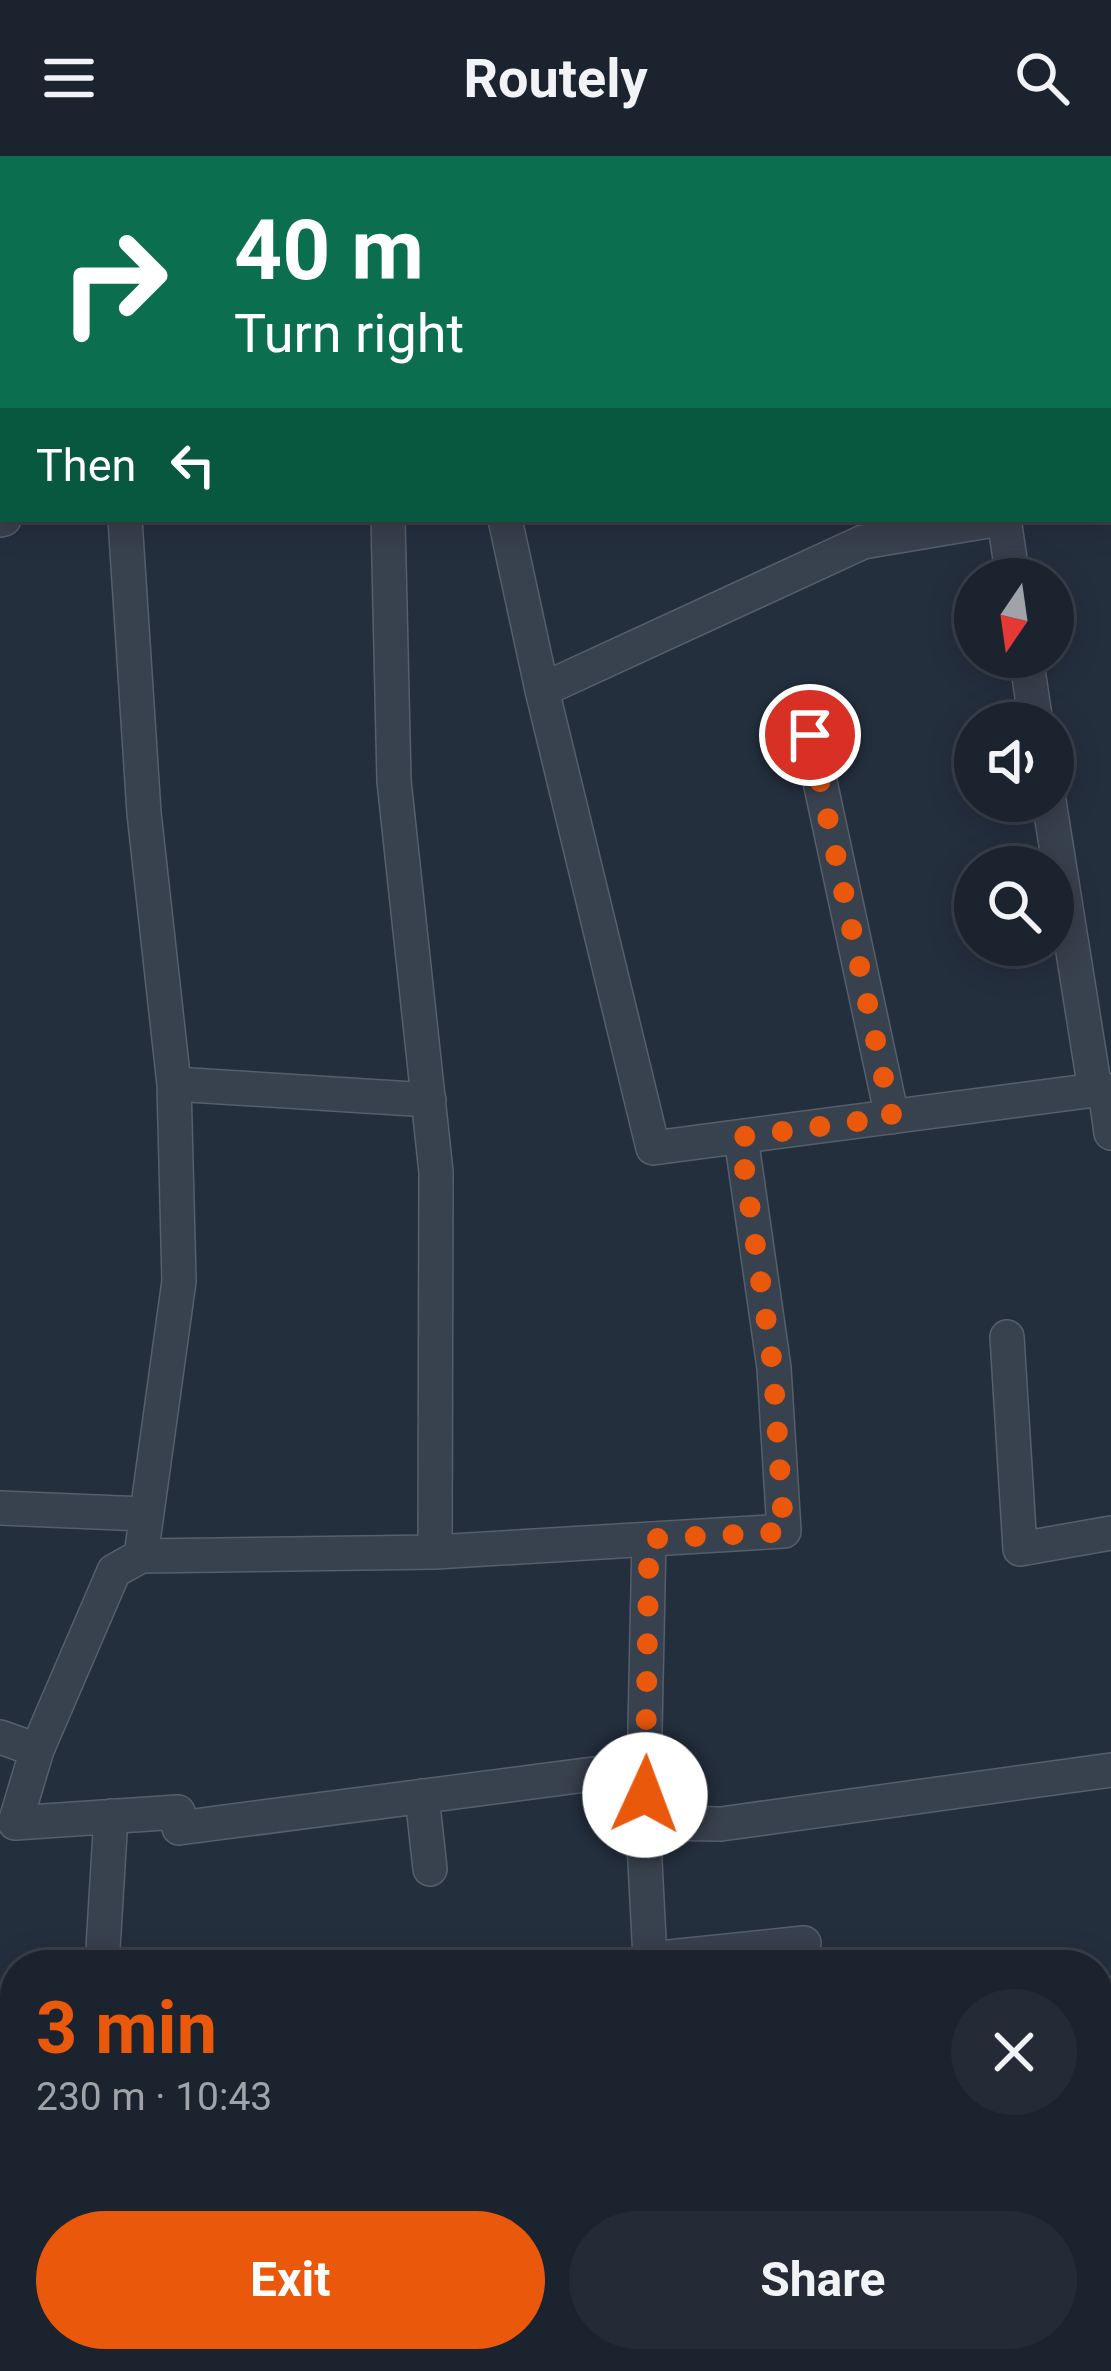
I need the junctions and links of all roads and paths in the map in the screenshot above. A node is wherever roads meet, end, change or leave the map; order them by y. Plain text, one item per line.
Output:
1 (125, 522) edge
2 (388, 522) edge
3 (506, 522) edge
4 (984, 522) edge
5 (1003, 522) edge
6 (1009, 558) edge
7 (542, 690) junction
8 (810, 735) dead end
9 (1052, 822) edge
10 (174, 1084) junction
11 (1095, 1090) junction
12 (429, 1100) junction
13 (892, 1117) junction
14 (1111, 1133) edge
15 (740, 1137) junction
16 (1007, 1337) dead end
17 (0, 1508) edge
18 (144, 1514) junction
19 (1111, 1533) edge
20 (649, 1539) junction
21 (436, 1552) junction
22 (141, 1556) junction
23 (0, 1737) edge
24 (37, 1750) junction
25 (647, 1767) junction
26 (1111, 1770) edge
27 (422, 1796) junction
28 (111, 1816) junction
29 (643, 1823) junction
30 (8, 1825) edge
31 (430, 1869) dead end
32 (804, 1943) dead end
33 (103, 1950) edge
34 (650, 1950) edge
35 (748, 1950) edge

1 - 10 street
2 - 12 street
3 - 7 street
4 - 7 street
5 - 6 street
7 - 15 street
8 - 13 street
9 - 11 street
10 - 12 street
10 - 18 street
11 - 13 street
11 - 14 street
12 - 21 street
13 - 15 street
15 - 20 street
16 - 19 street
17 - 18 street
18 - 22 street
20 - 21 street
20 - 25 street
21 - 22 street
22 - 24 street
23 - 24 street
24 - 30 street
25 - 27 street
25 - 29 street
26 - 29 street
27 - 28 street
27 - 31 street
28 - 30 street
28 - 33 street
29 - 34 street
32 - 35 street

